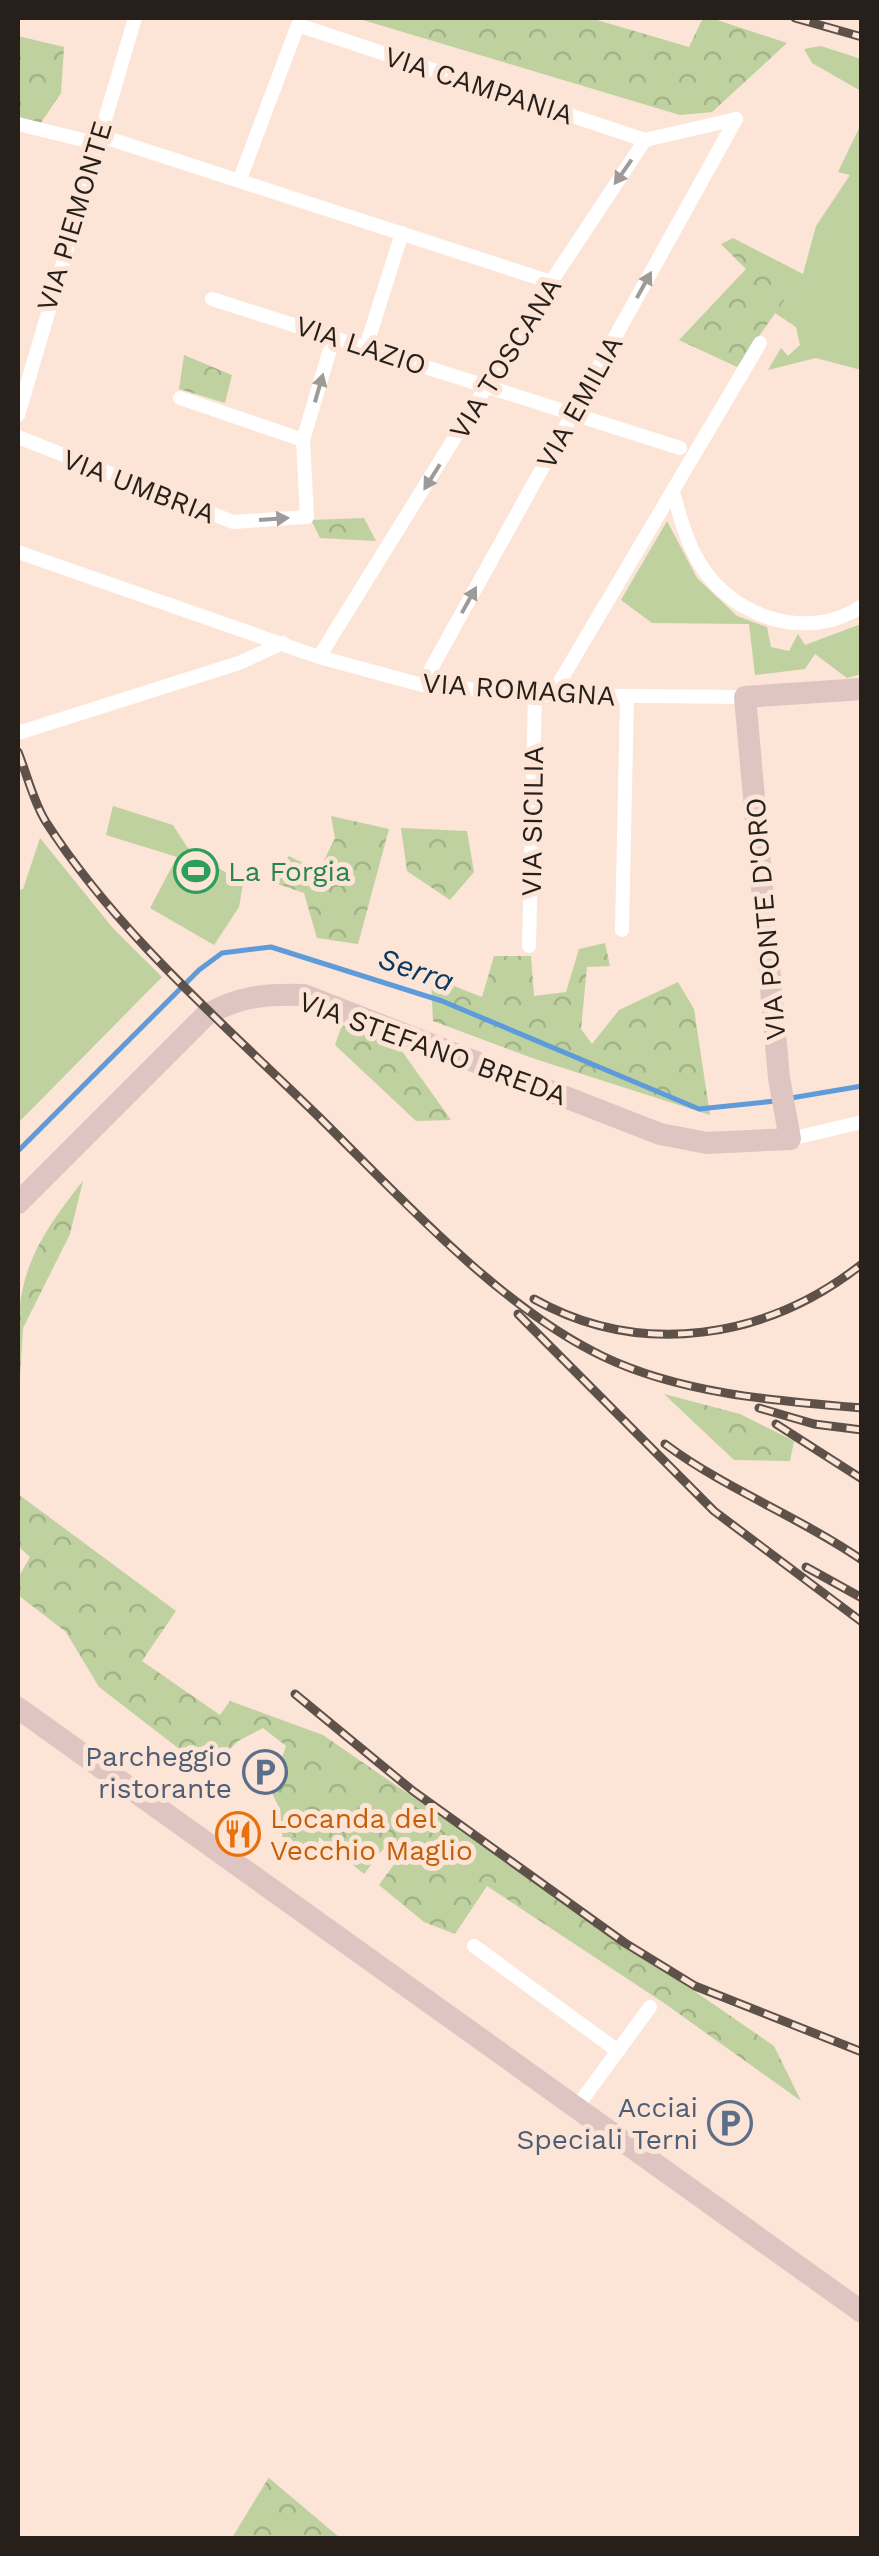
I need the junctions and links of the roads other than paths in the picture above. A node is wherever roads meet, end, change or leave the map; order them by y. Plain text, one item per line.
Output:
1 (135, 18) edge
2 (18, 124) edge
3 (97, 139) junction
4 (645, 140) junction
5 (240, 178) junction
6 (402, 233) junction
7 (551, 282) junction
8 (212, 298) dead end
9 (334, 336) junction
10 (760, 343) dead end
11 (366, 347) junction
12 (488, 387) junction
13 (180, 398) dead end
14 (572, 414) junction
15 (18, 415) edge
16 (18, 437) edge
17 (303, 440) junction
18 (680, 448) dead end
19 (673, 492) junction
20 (18, 552) edge
21 (862, 606) edge
22 (283, 644) junction
23 (319, 656) junction
24 (422, 685) junction
25 (861, 689) edge
26 (535, 695) junction
27 (552, 695) junction
28 (627, 697) junction
29 (745, 697) junction
30 (18, 733) edge
31 (622, 930) dead end
32 (530, 946) dead end
33 (862, 1122) edge
34 (790, 1140) junction
35 (18, 1202) edge
36 (18, 1708) edge
37 (474, 1946) dead end
38 (650, 2008) dead end
39 (618, 2051) junction
40 (576, 2108) junction
41 (862, 2312) edge

1 - 3 street, VIA PIEMONTE
2 - 3 street
3 - 5 street
3 - 15 street, VIA PIEMONTE
4 - 5 street, VIA CAMPANIA
4 -> 7 street, VIA TOSCANA
14 -> 4 street, VIA EMILIA
5 - 6 street
6 - 7 street
6 - 11 street
7 - 12 street, VIA TOSCANA
8 - 9 street, VIA LAZIO
9 - 11 street, VIA LAZIO
17 -> 9 street, VIA UMBRIA
10 - 19 street
11 - 12 street, VIA LAZIO
12 - 14 street, VIA LAZIO
12 -> 23 street, VIA TOSCANA
13 - 17 street
14 - 18 street, VIA LAZIO
24 -> 14 street, VIA EMILIA
16 -> 17 street, VIA UMBRIA
19 - 21 street
19 - 27 street
20 - 22 street, VIA ROMAGNA
22 - 23 street, VIA ROMAGNA
22 - 30 street
23 - 24 street, VIA ROMAGNA
24 - 26 street, VIA ROMAGNA
25 - 29 main road, VIA ROMAGNA
26 - 27 street, VIA ROMAGNA
26 - 32 street, VIA SICILIA
27 - 28 street, VIA ROMAGNA
28 - 29 street, VIA ROMAGNA
28 - 31 street
29 - 34 main road, VIA PONTE D'ORO
33 - 34 street, VIA STEFANO BREDA
34 - 35 main road, VIA STEFANO BREDA
36 - 40 main road
37 - 39 street
38 - 39 street
39 - 40 street
40 - 41 main road

